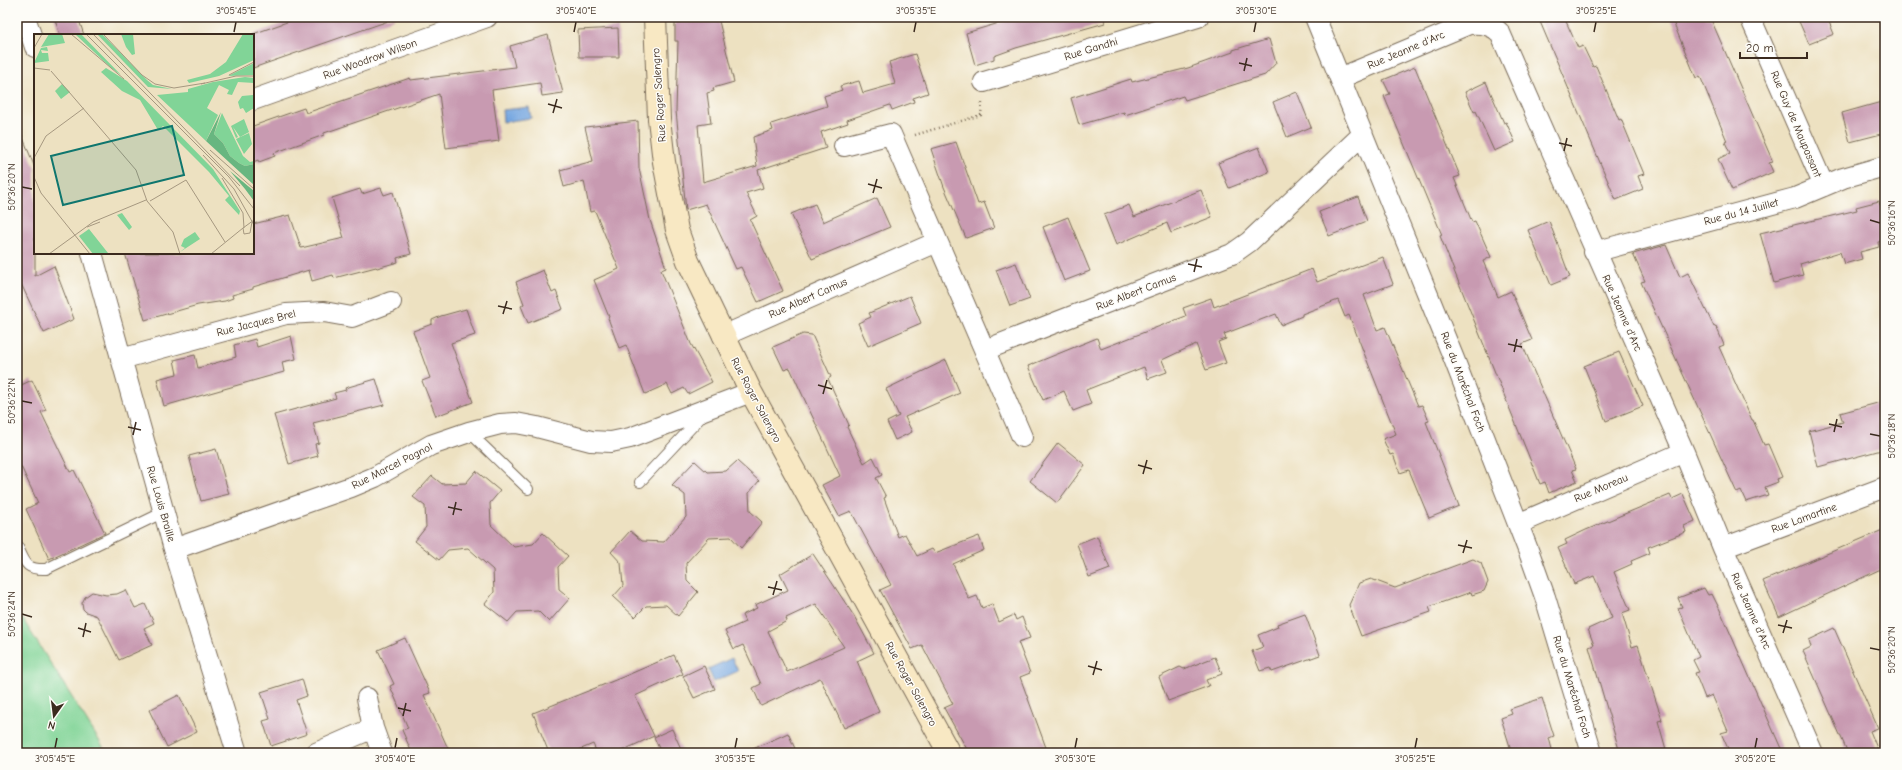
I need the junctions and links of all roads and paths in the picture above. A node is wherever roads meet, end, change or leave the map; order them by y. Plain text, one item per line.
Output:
1 (25, 17) edge
2 (487, 17) edge
3 (655, 17) edge
4 (1198, 17) edge
5 (1315, 17) edge
6 (1750, 17) edge
7 (34, 43) edge
8 (1340, 78) junction
9 (984, 82) joint
10 (254, 100) edge
11 (890, 134) junction
12 (1363, 134) junction
13 (844, 146) dead end
14 (1885, 166) edge
15 (1824, 186) junction
16 (937, 242) junction
17 (1594, 252) junction
18 (92, 254) edge
19 (391, 302) dead end
20 (723, 336) junction
21 (985, 350) junction
22 (121, 359) junction
23 (751, 392) junction
24 (710, 408) junction
25 (469, 432) junction
26 (1022, 437) dead end
27 (1684, 452) junction
28 (640, 482) dead end
29 (1885, 487) edge
30 (528, 489) dead end
31 (164, 512) junction
32 (1518, 524) junction
33 (17, 545) edge
34 (1723, 548) junction
35 (174, 549) junction
36 (367, 698) dead end
37 (373, 728) junction
38 (237, 753) edge
39 (316, 753) edge
40 (382, 753) edge
41 (949, 753) edge
42 (1592, 753) edge
43 (1813, 753) edge

1 - 7 street
2 - 10 street, Rue Woodrow Wilson
3 - 20 street, Rue Roger Salengro
4 - 9 street, Rue Gandhi
5 - 8 street, Rue du Maréchal Foch
6 - 15 street, Rue Guy de Maupassant
8 - 12 street, Rue du Maréchal Foch
8 - 17 street, Rue Jeanne d'Arc
9 - 11 path
11 - 13 street
11 - 16 street
12 - 21 street, Rue Albert Camus
12 - 32 street, Rue du Maréchal Foch
14 - 15 street, Rue du 14 Juillet
15 - 17 street, Rue du 14 Juillet
16 - 20 street, Rue Albert Camus
16 - 21 street
17 - 27 street, Rue Jeanne d'Arc
18 - 22 street, Rue Louis Braille
19 - 22 street, Rue Jacques Brel
20 - 23 street, Rue Roger Salengro
21 - 26 street
22 - 31 street, Rue Louis Braille
23 - 24 street, Rue Marcel Pagnol
23 - 41 street, Rue Roger Salengro
24 - 25 street, Rue Marcel Pagnol
24 - 28 lane
25 - 30 lane
25 - 35 street, Rue Marcel Pagnol
27 - 32 street, Rue Moreau
27 - 34 street, Rue Jeanne d'Arc
29 - 34 street, Rue Lamartine
31 - 33 lane
31 - 35 street, Rue Louis Braille
32 - 42 street, Rue du Maréchal Foch
34 - 43 street, Rue Jeanne d'Arc
35 - 38 street, Rue Louis Braille
36 - 37 street
37 - 39 street
37 - 40 street

